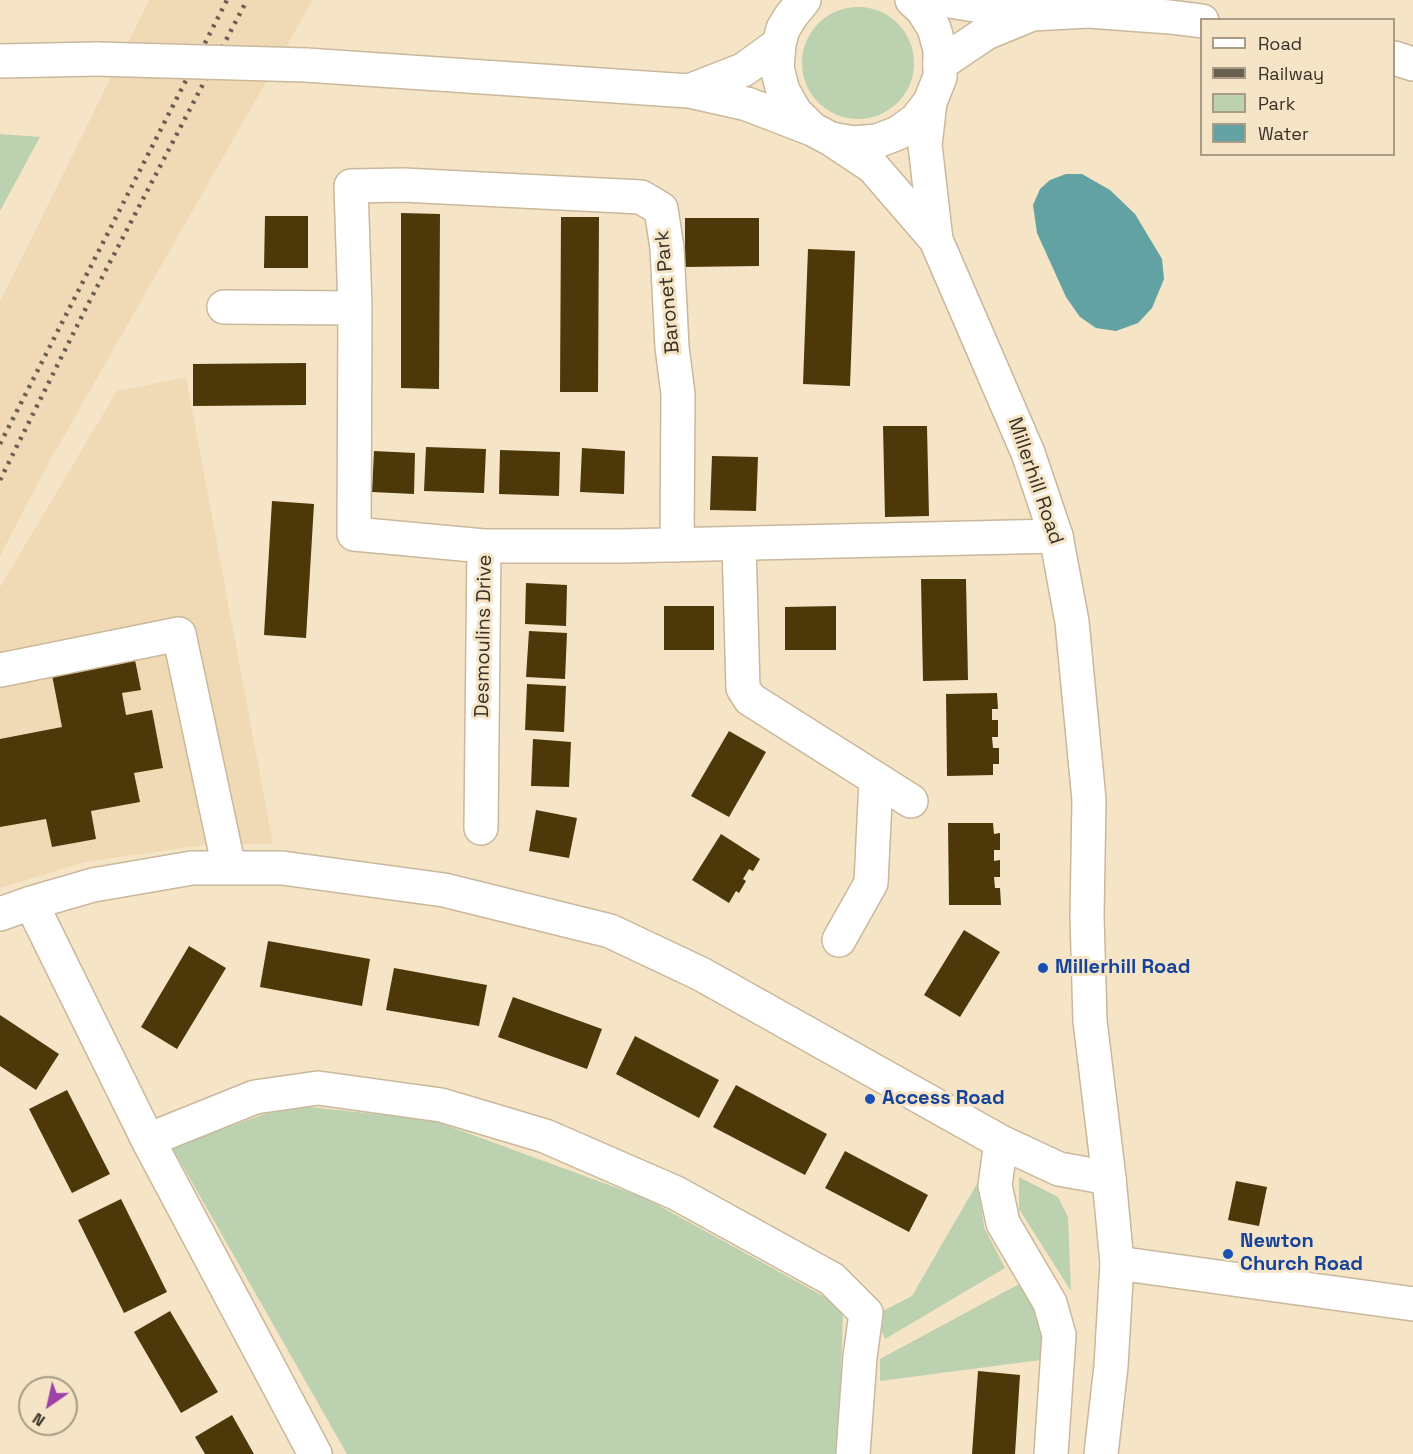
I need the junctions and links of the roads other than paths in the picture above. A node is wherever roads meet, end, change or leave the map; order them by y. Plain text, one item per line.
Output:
1 (912, 0) edge
2 (943, 0) edge
3 (1032, 14) junction
4 (792, 15) edge
5 (1200, 21) edge
6 (1395, 58) edge
7 (0, 61) edge
8 (940, 64) junction
9 (1413, 64) edge
10 (689, 91) junction
11 (930, 102) junction
12 (822, 134) junction
13 (936, 240) junction
14 (224, 307) dead end
15 (355, 308) junction
16 (1056, 536) junction
17 (677, 544) junction
18 (739, 544) junction
19 (484, 546) junction
20 (0, 670) edge
21 (876, 780) junction
22 (910, 801) dead end
23 (481, 828) dead end
24 (229, 868) junction
25 (31, 903) junction
26 (0, 914) edge
27 (839, 940) dead end
28 (148, 1140) junction
29 (1001, 1142) junction
30 (1109, 1178) junction
31 (1117, 1263) junction
32 (1413, 1304) edge
33 (315, 1454) edge
34 (853, 1454) edge
35 (1051, 1454) edge
36 (1101, 1454) edge

1 - 8 street, Millerhill Road
2 - 3 street
3 - 5 street
3 - 8 street
4 - 10 street
4 - 12 street, Millerhill Road
6 - 9 street
7 - 10 street, bridge
8 - 11 street, Millerhill Road
10 - 12 street
11 - 12 street, Millerhill Road
11 - 13 street, Millerhill Road
12 - 13 street, Millerhill Road
13 - 16 street, Millerhill Road
14 - 15 street
15 - 17 street, Baronet Park
15 - 19 street
16 - 18 street
16 - 30 street, Millerhill Road
17 - 18 street
17 - 19 street, Desmoulins Drive
18 - 21 street
19 - 23 street, Desmoulins Drive
20 - 24 street
21 - 22 street
21 - 27 street
24 - 25 street
24 - 29 street
25 - 26 street
25 - 28 street
28 - 33 street
28 - 34 street
29 - 30 street
29 - 35 street
30 - 31 street, Millerhill Road
31 - 32 street
31 - 36 street, Millerhill Road

